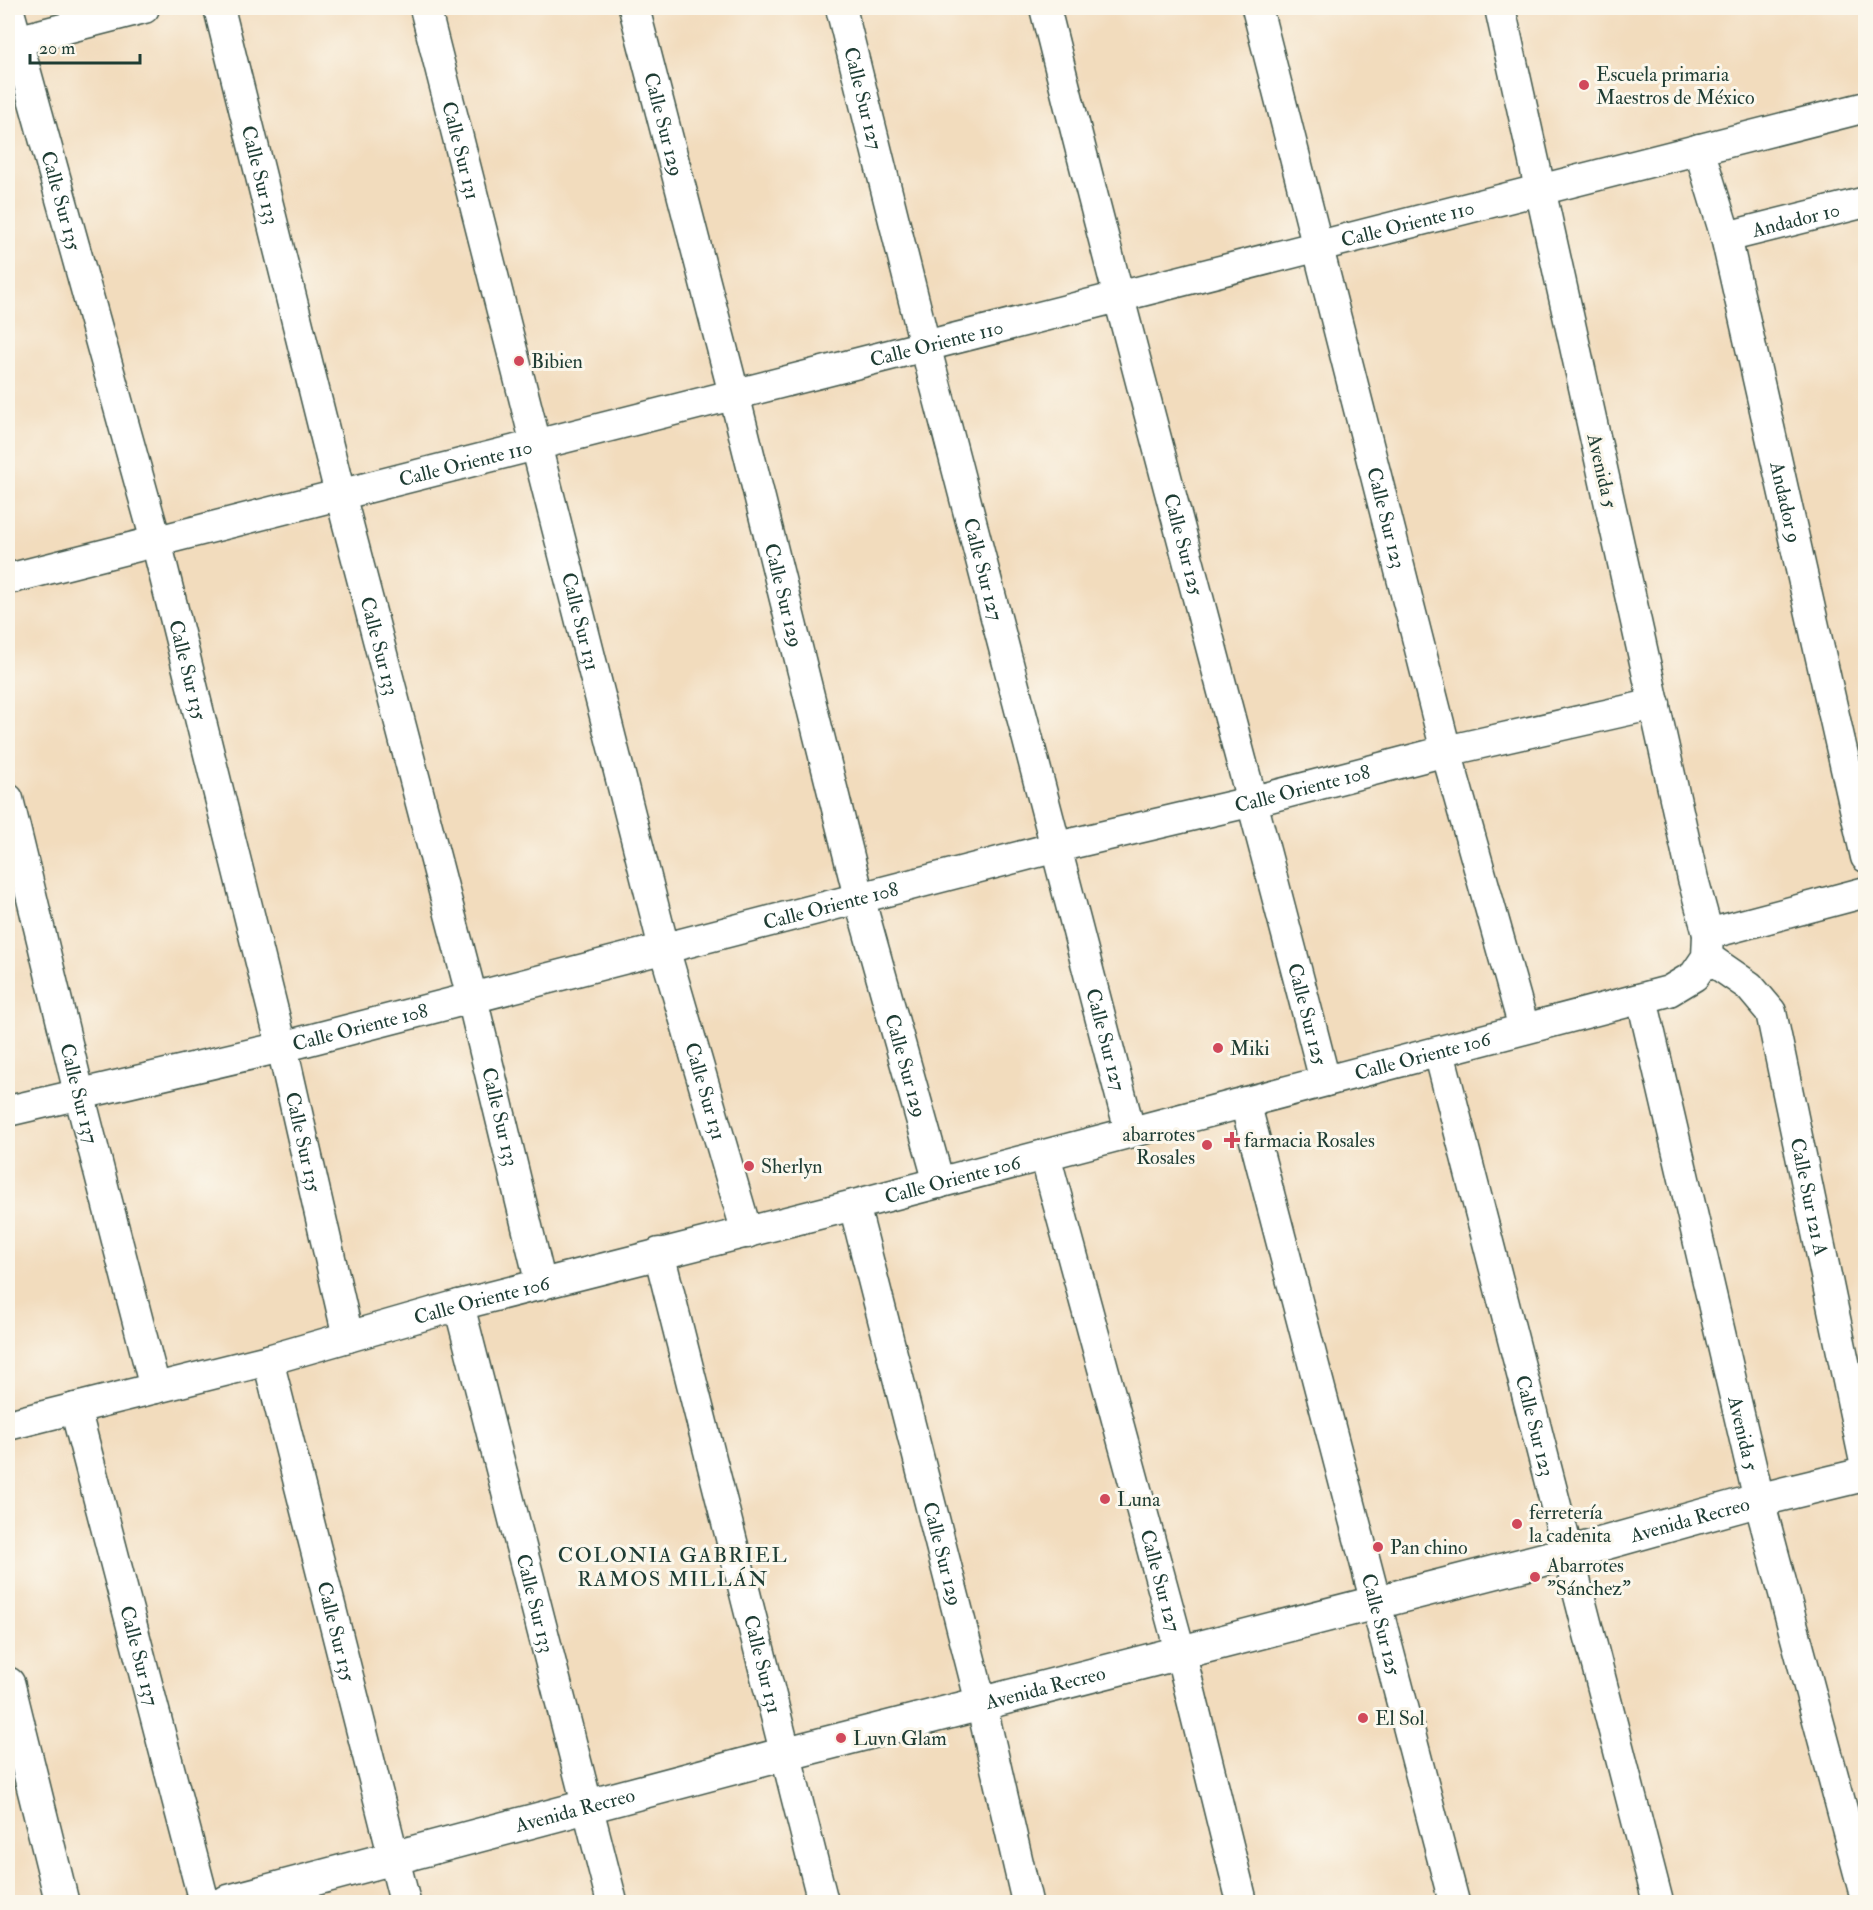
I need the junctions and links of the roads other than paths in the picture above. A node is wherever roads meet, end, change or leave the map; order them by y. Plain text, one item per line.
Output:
1 (8, 8) edge
2 (144, 8) edge
3 (219, 8) edge
4 (425, 8) edge
5 (634, 8) edge
6 (841, 8) edge
7 (1045, 8) edge
8 (1257, 8) edge
9 (1500, 8) edge
10 (12, 42) edge
11 (1866, 107) edge
12 (1699, 149) junction
13 (1539, 190) junction
14 (1866, 202) edge
15 (1726, 237) junction
16 (1318, 245) junction
17 (1116, 297) junction
18 (925, 345) junction
19 (734, 394) junction
20 (535, 446) junction
21 (340, 494) junction
22 (156, 541) junction
23 (8, 579) edge
24 (1655, 704) junction
25 (1446, 751) junction
26 (8, 799) edge
27 (1254, 801) junction
28 (1057, 847) junction
29 (1866, 857) edge
30 (1866, 892) edge
31 (859, 897) junction
32 (1707, 946) junction
33 (664, 948) junction
34 (472, 998) junction
35 (1642, 999) junction
36 (1524, 1028) junction
37 (282, 1047) junction
38 (1439, 1052) junction
39 (1325, 1081) junction
40 (79, 1093) junction
41 (1245, 1102) junction
42 (8, 1111) edge
43 (1130, 1131) junction
44 (1045, 1155) junction
45 (939, 1183) junction
46 (854, 1205) junction
47 (747, 1233) junction
48 (659, 1253) junction
49 (541, 1285) junction
50 (459, 1305) junction
51 (348, 1337) junction
52 (267, 1360) junction
53 (155, 1388) junction
54 (75, 1408) junction
55 (8, 1425) edge
56 (1866, 1467) edge
57 (1866, 1474) edge
58 (1759, 1500) junction
59 (1569, 1553) junction
60 (1374, 1602) junction
61 (1180, 1651) junction
62 (8, 1684) edge
63 (981, 1703) junction
64 (785, 1754) junction
65 (588, 1806) junction
66 (394, 1858) junction
67 (1866, 1899) edge
68 (62, 1902) edge
69 (204, 1902) edge
70 (227, 1902) edge
71 (405, 1902) edge
72 (612, 1902) edge
73 (823, 1902) edge
74 (1027, 1902) edge
75 (1242, 1902) edge
76 (1454, 1902) edge
77 (1658, 1902) edge

1 - 10 street, Calle Sur 135
2 - 10 street
3 - 21 street, Calle Sur 133
4 - 20 street, Calle Sur 131
5 - 19 street, Calle Sur 129
6 - 18 street, Calle Sur 127
7 - 17 street, Calle Sur 125
8 - 16 street, Calle Sur 123
9 - 13 street, Avenida 5
10 - 22 street, Calle Sur 135
11 - 12 street, Calle Oriente 110
12 - 13 street, Calle Oriente 110
12 - 15 street, Andador 9
13 - 16 street, Calle Oriente 110
13 - 24 street, Avenida 5
14 - 15 street, Andador 10
15 - 29 street, Andador 9
16 - 17 street, Calle Oriente 110
16 - 25 street, Calle Sur 123
17 - 18 street, Calle Oriente 110
17 - 27 street, Calle Sur 125
18 - 19 street, Calle Oriente 110
18 - 28 street, Calle Sur 127
19 - 20 street, Calle Oriente 110
19 - 31 street, Calle Sur 129
20 - 21 street, Calle Oriente 110
20 - 33 street, Calle Sur 131
21 - 22 street, Calle Oriente 110
21 - 34 street, Calle Sur 133
22 - 23 street, Calle Oriente 110
22 - 37 street, Calle Sur 135
24 - 25 street, Calle Oriente 108
24 - 32 street, Avenida 5
25 - 27 street, Calle Oriente 108
25 - 36 street, Calle Sur 123
26 - 40 street, Calle Sur 137
27 - 28 street, Calle Oriente 108
27 - 39 street, Calle Sur 125
28 - 31 street, Calle Oriente 108
28 - 43 street, Calle Sur 127
30 - 32 street
31 - 33 street, Calle Oriente 108
31 - 45 street, Calle Sur 129
32 - 35 street, Calle Oriente 106
32 - 56 street, Calle Sur 121 A
33 - 34 street, Calle Oriente 108
33 - 47 street, Calle Sur 131
34 - 37 street, Calle Oriente 108
34 - 49 street, Calle Sur 133
35 - 36 street, Calle Oriente 106
35 - 58 street, Avenida 5
36 - 38 street, Calle Oriente 106
37 - 40 street, Calle Oriente 108
37 - 51 street, Calle Sur 135
38 - 39 street, Calle Oriente 106
38 - 59 street, Calle Sur 123
39 - 41 street, Calle Oriente 106
40 - 42 street, Calle Oriente 108
40 - 53 street, Calle Sur 137
41 - 43 street, Calle Oriente 106
41 - 60 street, Calle Sur 125
43 - 44 street, Calle Oriente 106
44 - 45 street, Calle Oriente 106
44 - 61 street, Calle Sur 127
45 - 46 street, Calle Oriente 106
46 - 47 street, Calle Oriente 106
46 - 63 street, Calle Sur 129
47 - 48 street, Calle Oriente 106
48 - 49 street, Calle Oriente 106
48 - 64 street, Calle Sur 131
49 - 50 street, Calle Oriente 106
50 - 51 street, Calle Oriente 106
50 - 65 street, Calle Sur 133
51 - 52 street, Calle Oriente 106
52 - 53 street, Calle Oriente 106
52 - 66 street, Calle Sur 135
53 - 54 street, Calle Oriente 106
54 - 55 street, Calle Oriente 106
54 - 69 street, Calle Sur 137
57 - 58 street, Avenida Recreo
58 - 59 street, Avenida Recreo
58 - 67 street, Avenida 5
59 - 60 street, Avenida Recreo
59 - 77 street, Calle Sur 123
60 - 61 street, Avenida Recreo
60 - 76 street, Calle Sur 125
61 - 63 street, Avenida Recreo
61 - 75 street, Calle Sur 127
62 - 68 street
63 - 64 street, Avenida Recreo
63 - 74 street, Calle Sur 129
64 - 65 street, Avenida Recreo
64 - 73 street, Calle Sur 131
65 - 66 street, Avenida Recreo
65 - 72 street, Calle Sur 133
66 - 70 street, Avenida Recreo
66 - 71 street, Calle Sur 135

